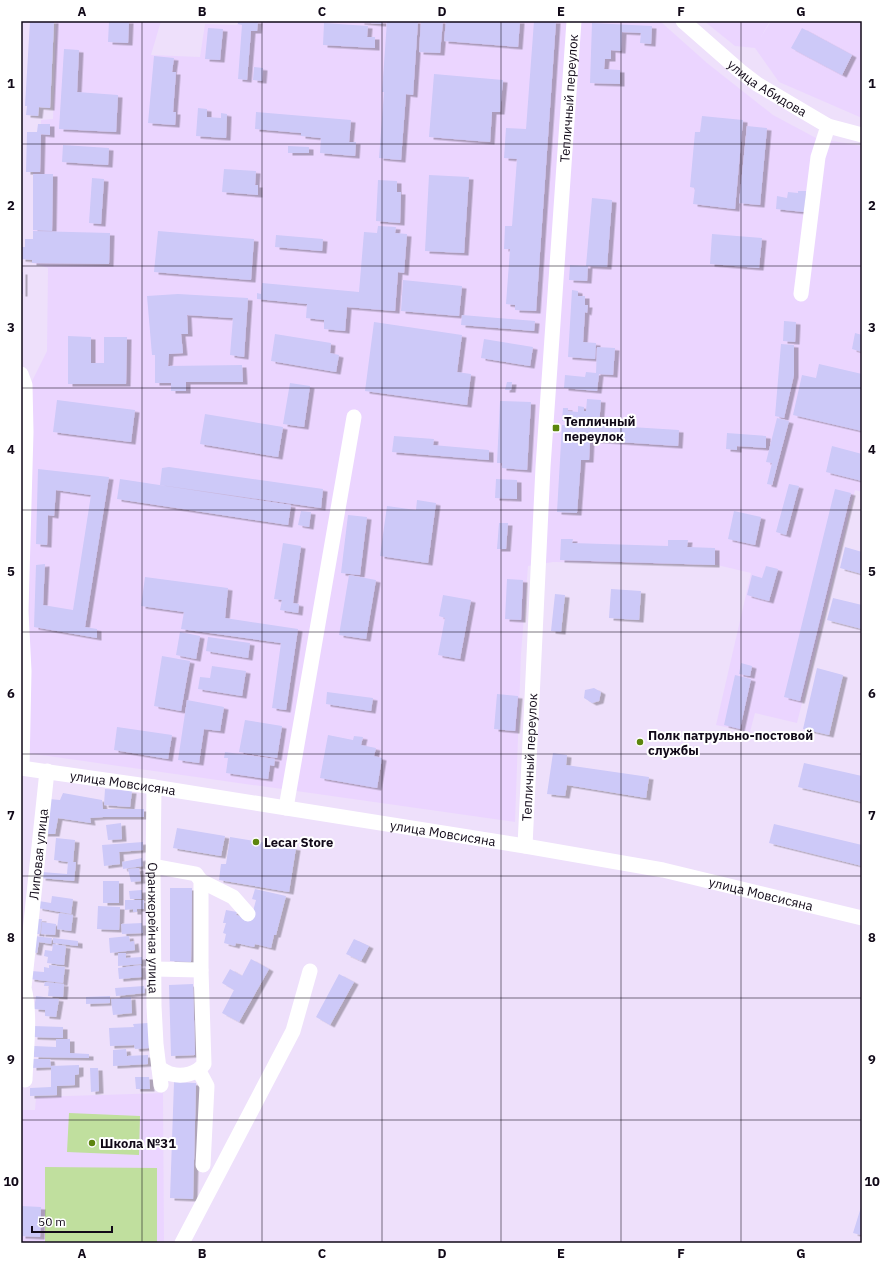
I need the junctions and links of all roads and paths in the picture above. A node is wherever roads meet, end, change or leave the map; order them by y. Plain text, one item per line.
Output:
1 (574, 21) edge
2 (683, 21) edge
3 (828, 126) junction
4 (862, 135) edge
5 (801, 294) dead end
6 (21, 374) edge
7 (354, 417) dead end
8 (21, 768) edge
9 (47, 771) junction
10 (154, 787) junction
11 (286, 808) junction
12 (525, 846) junction
13 (153, 866) junction
14 (201, 881) junction
15 (248, 914) dead end
16 (862, 918) edge
17 (154, 969) junction
18 (201, 970) junction
19 (310, 972) dead end
20 (22, 988) edge
21 (159, 1068) junction
22 (199, 1071) junction
23 (25, 1080) dead end
24 (161, 1085) dead end
25 (203, 1165) dead end
26 (182, 1243) edge

1 - 12 street, Тепличный переулок
2 - 3 street, улица Абидова
3 - 4 street, улица Абидова
3 - 5 street
6 - 8 street
7 - 11 street
8 - 9 street, улица Мовсисяна
9 - 10 street, улица Мовсисяна
9 - 20 street, Липовая улица
10 - 11 street, улица Мовсисяна
10 - 13 street, Оранжерейная улица
11 - 12 street, улица Мовсисяна
12 - 16 street, улица Мовсисяна
13 - 14 street
13 - 17 street, Оранжерейная улица
14 - 15 street
14 - 18 street
17 - 18 street
17 - 21 street, Оранжерейная улица
18 - 22 street
19 - 26 street
20 - 23 street, Липовая улица
21 - 22 street
21 - 24 street, Оранжерейная улица
22 - 25 street

